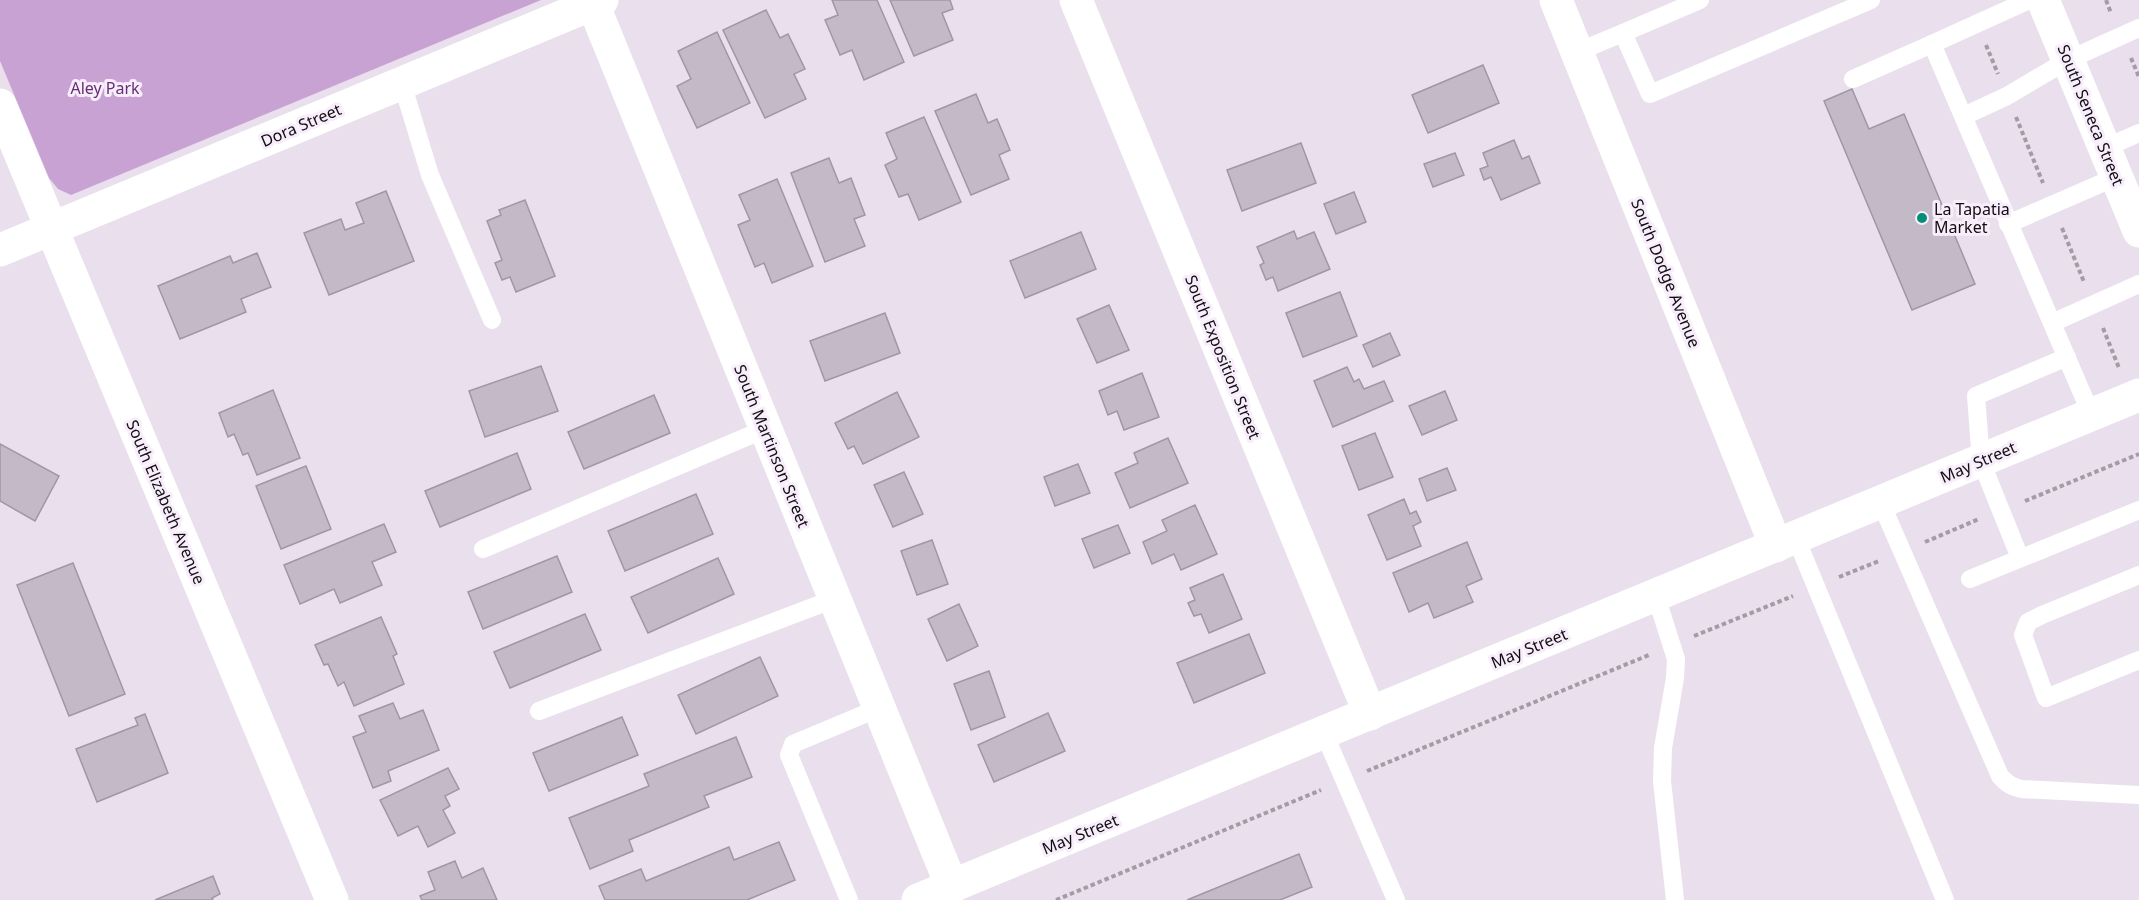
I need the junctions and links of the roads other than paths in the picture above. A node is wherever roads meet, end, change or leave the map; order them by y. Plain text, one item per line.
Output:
1 (1076, 0) edge
2 (1556, 0) edge
3 (1700, 0) edge
4 (1871, 0) edge
5 (2029, 0) edge
6 (2043, 0) edge
7 (598, 2) edge
8 (2139, 28) edge
9 (1623, 33) junction
10 (1932, 44) junction
11 (1577, 52) junction
12 (2068, 60) junction
13 (1853, 79) dead end
14 (402, 83) junction
15 (0, 105) edge
16 (1964, 116) junction
17 (2139, 133) edge
18 (2111, 162) junction
19 (2008, 224) junction
20 (52, 229) junction
21 (2139, 231) edge
22 (0, 250) edge
23 (2139, 284) edge
24 (492, 320) dead end
25 (2052, 323) junction
26 (2067, 357) junction
27 (2139, 395) edge
28 (2091, 414) junction
29 (765, 429) junction
30 (1981, 461) junction
31 (1881, 503) junction
32 (2139, 510) edge
33 (1786, 542) junction
34 (483, 549) dead end
35 (2020, 558) junction
36 (2139, 575) edge
37 (1970, 579) dead end
38 (1656, 596) junction
39 (834, 599) junction
40 (2139, 660) edge
41 (879, 708) junction
42 (540, 711) dead end
43 (1370, 714) junction
44 (1324, 733) junction
45 (2139, 795) edge
46 (952, 887) junction
47 (332, 900) edge
48 (849, 900) edge
49 (918, 900) edge
50 (1396, 900) edge
51 (1675, 900) edge
52 (1945, 900) edge

1 - 43 street, South Exposition Street
2 - 11 street, South Dodge Avenue
3 - 9 lane
4 - 9 lane
5 - 10 lane
6 - 12 street, South Seneca Street
7 - 14 street, Dora Street
7 - 29 street, South Martinson Street
8 - 12 lane
9 - 11 lane
10 - 13 lane
10 - 16 lane
11 - 33 street, South Dodge Avenue
12 - 16 lane
12 - 18 street, South Seneca Street
14 - 20 street, Dora Street
14 - 24 lane
15 - 20 street, South Elizabeth Avenue
16 - 19 lane
17 - 18 lane
18 - 19 lane
18 - 21 street, South Seneca Street
19 - 25 lane
20 - 22 street, Dora Street
20 - 47 street, South Elizabeth Avenue
23 - 25 lane
25 - 26 lane
26 - 28 lane
26 - 30 lane
27 - 28 street, May Street
28 - 30 street, May Street
29 - 34 lane
29 - 39 street, South Martinson Street
30 - 31 street, May Street
30 - 35 lane
31 - 33 street, May Street
31 - 45 lane
32 - 35 lane
33 - 38 street, May Street
33 - 52 lane
35 - 37 lane
36 - 40 lane
38 - 43 street, May Street
38 - 51 lane
39 - 41 street, South Martinson Street
39 - 42 lane
41 - 46 street, South Martinson Street
41 - 48 lane
43 - 44 street, May Street
44 - 46 street, May Street
44 - 50 lane
46 - 49 street, May Street

